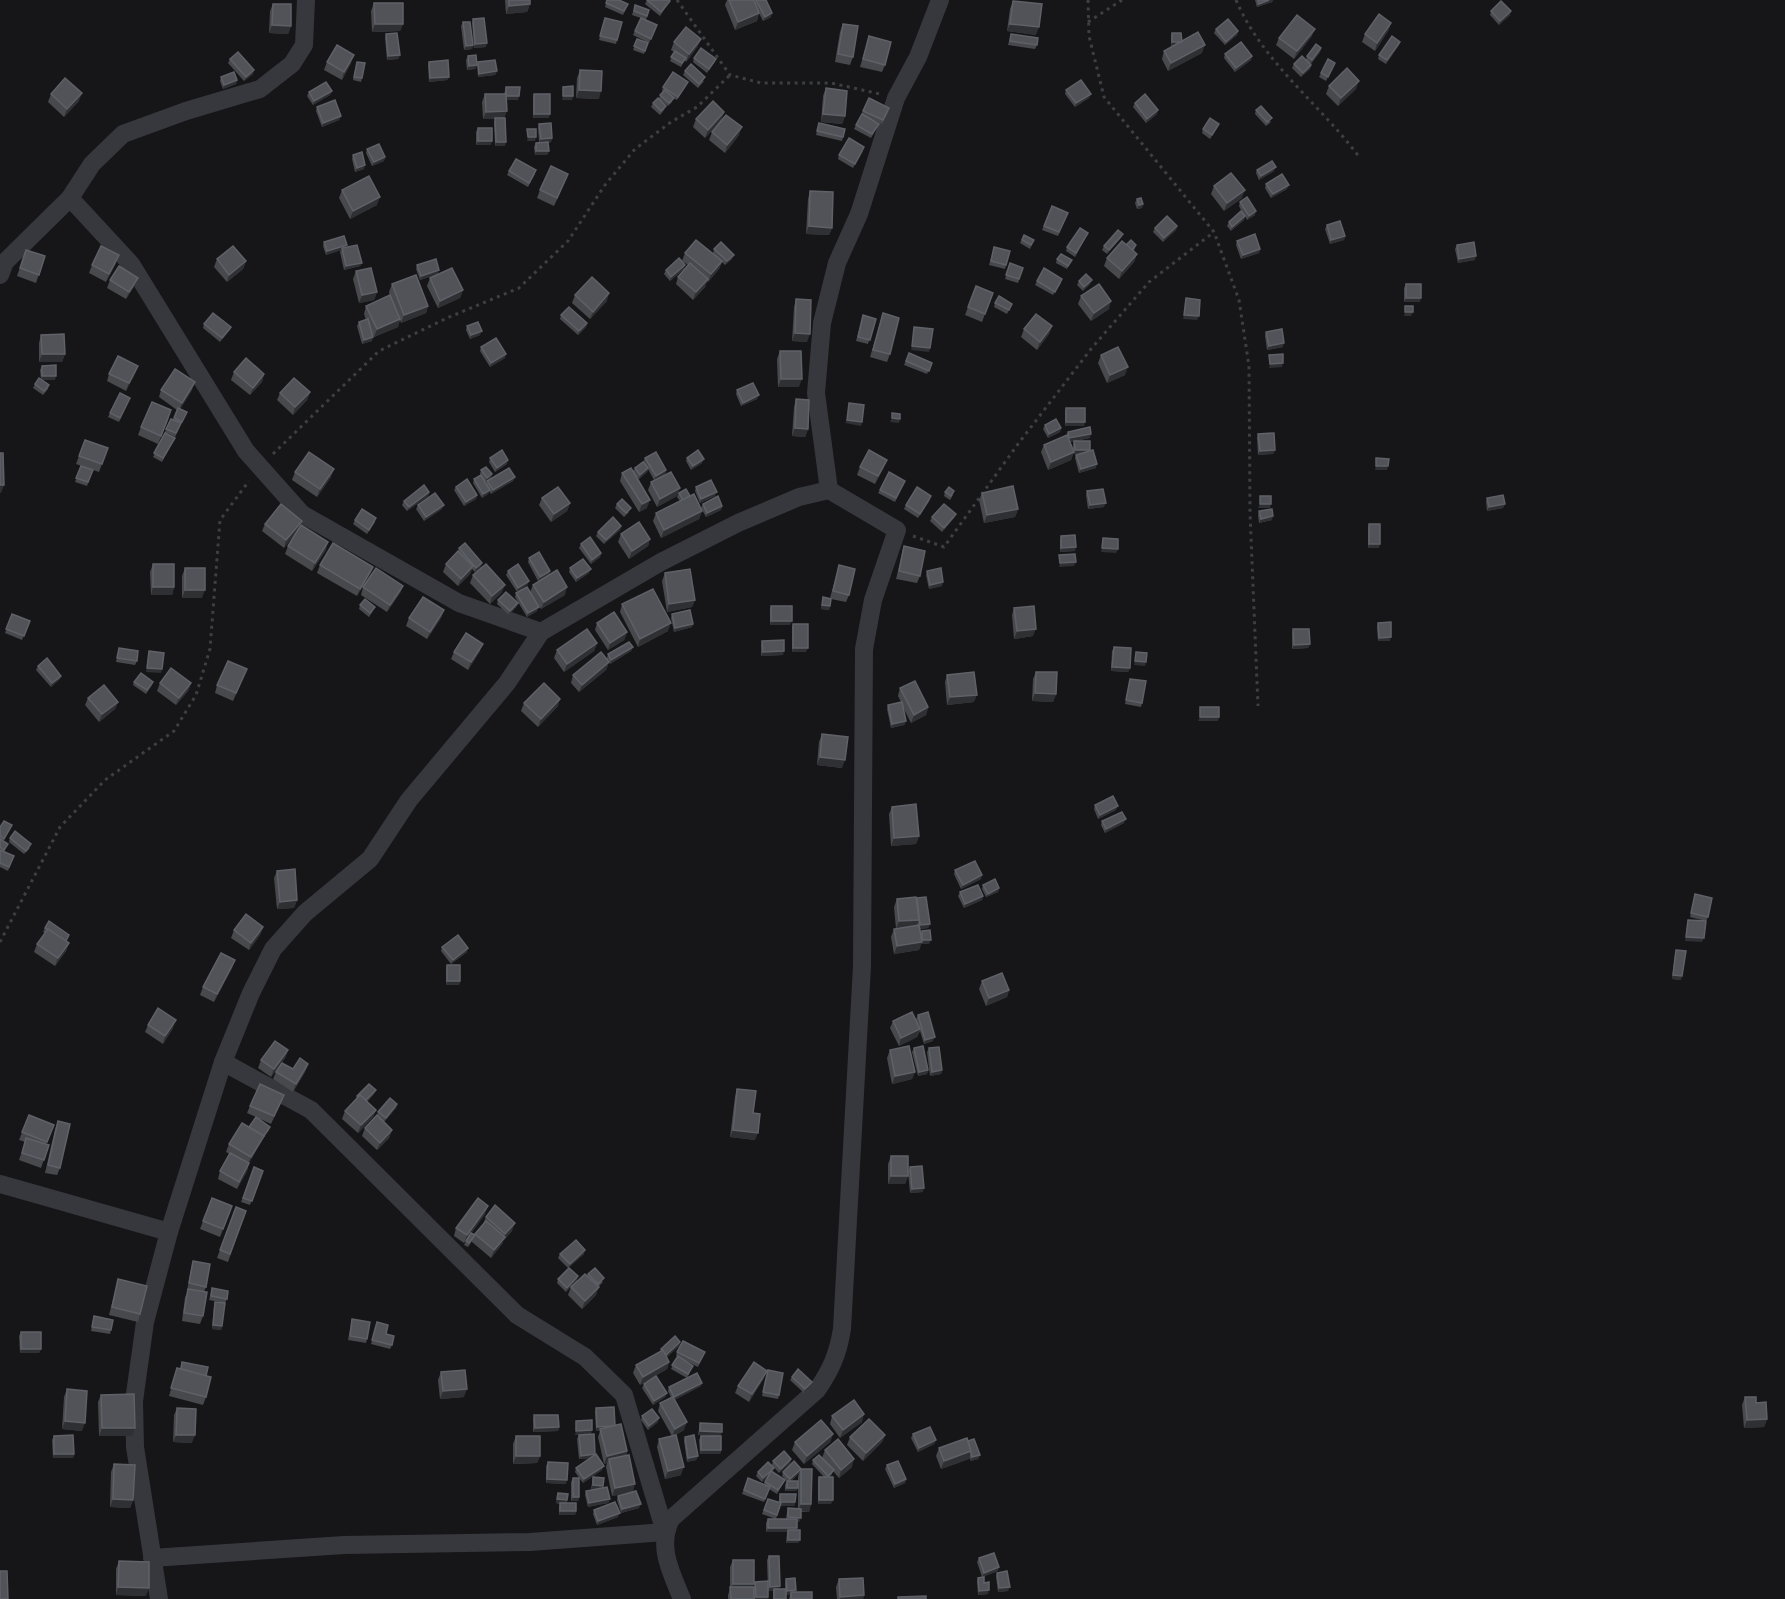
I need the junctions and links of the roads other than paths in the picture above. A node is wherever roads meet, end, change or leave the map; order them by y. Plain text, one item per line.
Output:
1 (306, 0) edge
2 (940, 0) edge
3 (70, 198) junction
4 (0, 275) edge
5 (829, 490) junction
6 (541, 632) junction
7 (223, 1062) junction
8 (0, 1184) edge
9 (169, 1232) junction
10 (665, 1532) junction
11 (152, 1558) junction
12 (159, 1599) edge
13 (682, 1599) edge

1 - 3 street
2 - 5 street
3 - 4 street
3 - 6 street
5 - 6 street
5 - 10 street
6 - 7 street
7 - 9 street
7 - 10 street
8 - 9 street
9 - 11 street
10 - 11 street
10 - 13 street
11 - 12 street

